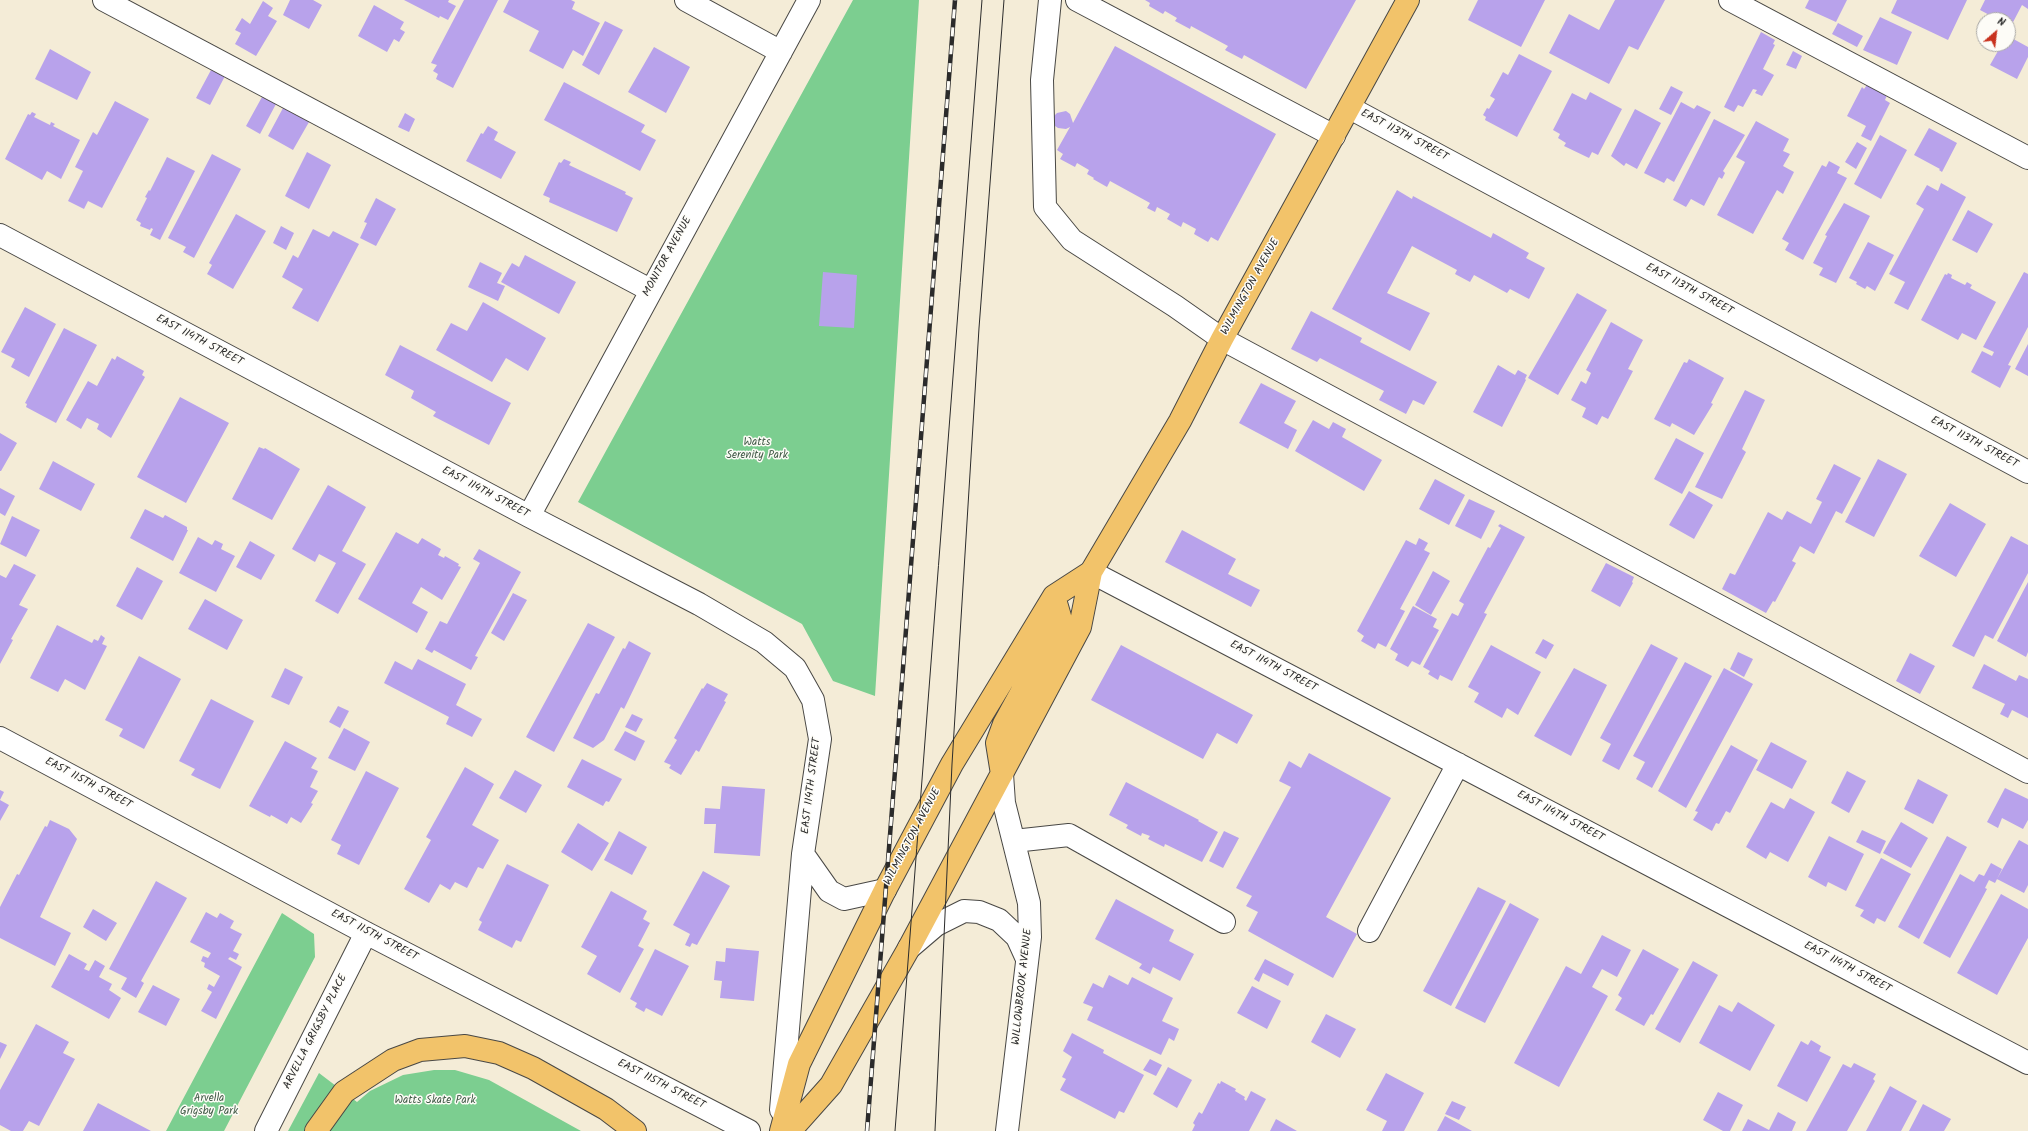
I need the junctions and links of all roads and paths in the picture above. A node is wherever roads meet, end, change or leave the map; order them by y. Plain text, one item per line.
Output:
1 (104, 0) edge
2 (686, 0) edge
3 (809, 0) edge
4 (1050, 0) edge
5 (1077, 0) edge
6 (1408, 0) edge
7 (1730, 0) edge
8 (781, 52) junction
9 (1350, 108) junction
10 (1334, 136) junction
11 (2028, 158) edge
12 (0, 235) edge
13 (650, 290) junction
14 (1222, 339) junction
15 (2028, 472) edge
16 (529, 516) junction
17 (1091, 572) junction
18 (1054, 596) junction
19 (0, 738) edge
20 (1458, 764) junction
21 (2028, 772) edge
22 (1002, 774) junction
23 (1014, 841) junction
24 (803, 854) junction
25 (885, 890) junction
26 (1224, 922) dead end
27 (1369, 931) dead end
28 (366, 932) junction
29 (909, 948) junction
30 (1027, 959) junction
31 (2028, 1063) edge
32 (266, 1131) edge
33 (316, 1131) edge
34 (635, 1131) edge
35 (749, 1131) edge
36 (780, 1131) edge
37 (790, 1131) edge
38 (1007, 1131) edge

1 - 13 street
2 - 8 street
3 - 8 street, MONITOR AVENUE
4 - 14 street
5 - 10 street
6 - 9 main road, WILMINGTON AVENUE
7 - 11 street
8 - 13 street, MONITOR AVENUE
9 - 10 main road, WILMINGTON AVENUE
9 - 15 street, EAST 113TH STREET
10 - 14 main road, WILMINGTON AVENUE
12 - 16 street, EAST 114TH STREET
13 - 16 street, MONITOR AVENUE
14 - 17 main road, WILMINGTON AVENUE
14 - 21 street
16 - 24 street, EAST 114TH STREET
17 - 18 main road, WILMINGTON AVENUE
17 - 20 street, EAST 114TH STREET
17 - 22 main road, WILMINGTON AVENUE
18 - 22 main road
18 - 25 main road, WILMINGTON AVENUE
19 - 28 street, EAST 115TH STREET
20 - 27 street
20 - 31 street, EAST 114TH STREET
22 - 23 street, WILLOWBROOK AVENUE
22 - 29 main road, WILMINGTON AVENUE
23 - 26 street
23 - 30 street, WILLOWBROOK AVENUE
24 - 25 street
24 - 36 street, EAST 114TH STREET
25 - 36 main road, WILMINGTON AVENUE
28 - 32 street, ARVELLA GRIGSBY PLACE
28 - 35 street, EAST 115TH STREET
29 - 30 street
29 - 37 main road, WILMINGTON AVENUE
30 - 38 street, WILLOWBROOK AVENUE
33 - 34 main road

